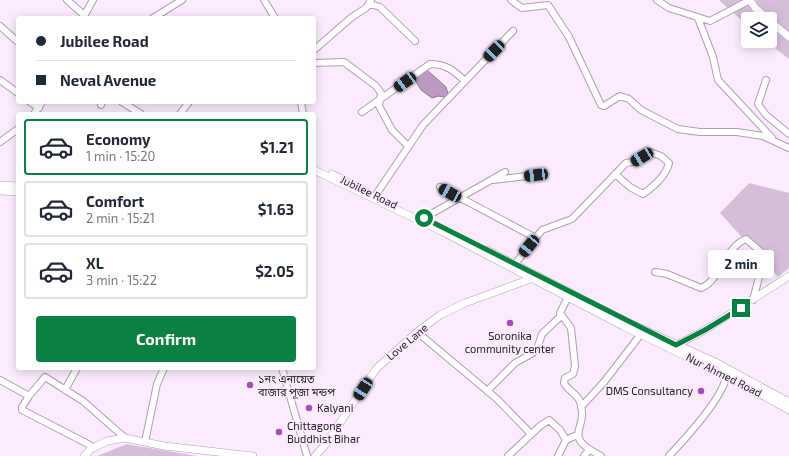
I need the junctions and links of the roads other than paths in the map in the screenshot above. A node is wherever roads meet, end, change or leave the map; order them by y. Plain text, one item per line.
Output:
1 (67, 0) edge
2 (93, 0) edge
3 (182, 0) edge
4 (264, 0) edge
5 (510, 0) edge
6 (657, 0) edge
7 (750, 0) edge
8 (371, 2) edge
9 (760, 12) edge
10 (82, 16) edge
11 (84, 16) edge
12 (156, 16) edge
13 (274, 16) edge
14 (698, 18) junction
15 (0, 26) edge
16 (777, 27) edge
17 (513, 31) dead end
18 (789, 37) edge
19 (16, 40) edge
20 (415, 41) dead end
21 (316, 48) edge
22 (316, 63) edge
23 (0, 80) edge
24 (766, 80) dead end
25 (465, 81) junction
26 (16, 92) edge
27 (380, 99) junction
28 (33, 104) edge
29 (41, 104) edge
30 (125, 104) edge
31 (39, 108) junction
32 (36, 112) edge
33 (138, 112) edge
34 (362, 112) dead end
35 (16, 130) edge
36 (789, 134) edge
37 (775, 141) junction
38 (0, 142) edge
39 (408, 146) junction
40 (789, 148) edge
41 (316, 166) edge
42 (316, 171) edge
43 (505, 172) dead end
44 (615, 174) junction
45 (536, 175) dead end
46 (491, 180) junction
47 (0, 185) edge
48 (16, 186) edge
49 (440, 188) dead end
50 (0, 191) edge
51 (16, 192) edge
52 (374, 196) junction
53 (460, 198) junction
54 (424, 218) junction
55 (536, 238) junction
56 (515, 264) junction
57 (655, 272) dead end
58 (789, 276) edge
59 (534, 277) junction
60 (568, 297) junction
61 (753, 300) junction
62 (561, 316) junction
63 (417, 332) junction
64 (641, 334) junction
65 (674, 346) junction
66 (76, 370) edge
67 (163, 370) edge
68 (283, 370) edge
69 (726, 376) junction
70 (0, 380) edge
71 (65, 390) junction
72 (487, 391) junction
73 (29, 396) junction
74 (789, 402) edge
75 (581, 407) junction
76 (789, 410) edge
77 (531, 434) junction
78 (577, 435) junction
79 (125, 438) junction
80 (566, 440) junction
81 (145, 442) junction
82 (91, 449) junction
83 (589, 450) junction
84 (84, 456) edge
85 (253, 456) edge
86 (307, 456) edge
87 (315, 456) edge
88 (508, 456) edge
89 (558, 456) edge
90 (584, 456) edge
91 (601, 456) edge
92 (669, 456) edge

1 - 10 street
2 - 11 street
3 - 12 street
4 - 13 street
5 - 37 street
6 - 14 street
7 - 9 main road
7 - 14 street
8 - 20 street
8 - 21 street
14 - 37 street
15 - 19 street
16 - 18 main road
17 - 25 street
22 - 27 street
23 - 26 street
24 - 36 street
25 - 27 street
25 - 39 street
27 - 34 street
27 - 39 street
28 - 31 street
29 - 31 street
30 - 33 street
31 - 32 street
35 - 38 street
37 - 40 street
39 - 52 street
41 - 52 main road, Jubilee Road
42 - 59 main road, Nur Ahmed Road
43 - 46 street
44 - 44 street
44 - 55 street
45 - 46 street
46 - 53 street
47 - 48 main road
49 - 53 street
50 - 51 main road
52 - 54 main road, Jubilee Road
53 - 54 street
53 - 55 street
54 - 56 main road, Jubilee Road
55 - 56 street
56 - 59 main road, Jubilee Road
57 - 61 street
58 - 61 main road
59 - 60 main road, Nur Ahmed Road
59 - 63 main road, Love Lane
59 - 65 main road, Jubilee Road
60 - 62 street
60 - 64 main road, Nur Ahmed Road
61 - 65 main road
62 - 72 street
62 - 75 street
63 - 72 street
63 - 87 main road, Love Lane
64 - 65 main road, Nur Ahmed Road
64 - 75 street
65 - 69 main road, Nur Ahmed Road
65 - 74 main road, Jubilee Road
66 - 71 street
67 - 81 street
68 - 86 street
69 - 76 main road, Nur Ahmed Road
69 - 92 street
70 - 73 street
71 - 73 street
71 - 79 street
72 - 77 street
73 - 82 street
75 - 78 street
77 - 80 street
77 - 88 street
78 - 80 street
78 - 83 street
79 - 81 main road
79 - 82 main road
80 - 89 street
81 - 85 main road
82 - 84 main road
83 - 90 street
83 - 91 street

